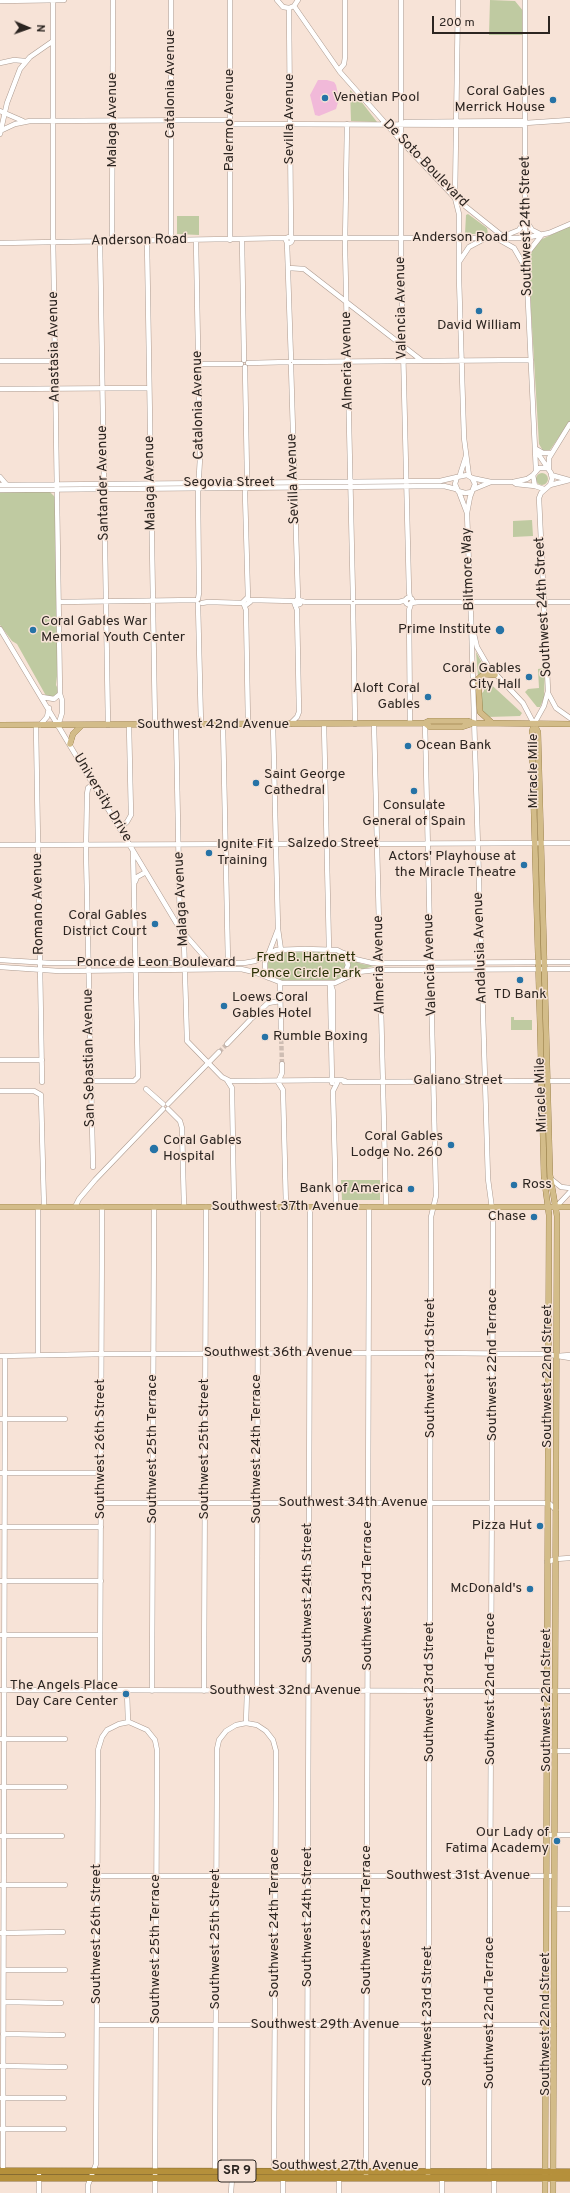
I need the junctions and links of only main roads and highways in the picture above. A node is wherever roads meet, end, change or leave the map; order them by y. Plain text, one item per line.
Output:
1 (495, 676) road end
2 (492, 723) junction
3 (534, 724) junction
4 (570, 724) edge
5 (0, 725) edge
6 (81, 725) junction
7 (70, 744) road end
8 (545, 1081) junction
9 (0, 1207) edge
10 (548, 1207) junction
11 (556, 1207) junction
12 (570, 1207) edge
13 (547, 1600) junction
14 (556, 1602) junction
15 (546, 1909) junction
16 (554, 1909) junction
17 (546, 2095) junction
18 (554, 2095) junction
19 (293, 2171) junction
20 (274, 2172) junction
21 (452, 2172) junction
22 (489, 2172) junction
23 (503, 2172) junction
24 (570, 2172) edge
25 (1, 2174) edge
26 (39, 2174) junction
27 (155, 2175) junction
28 (366, 2175) junction
29 (428, 2175) junction
30 (545, 2175) junction
31 (553, 2175) junction
32 (266, 2178) junction
33 (283, 2178) junction
34 (442, 2178) junction
35 (481, 2178) junction
36 (494, 2178) junction
37 (570, 2178) edge
38 (545, 2193) edge
39 (553, 2193) edge

1 - 2 main road
2 - 3 main road, Southwest 42nd Avenue
2 - 6 main road, Southwest 42nd Avenue
3 - 4 main road, Southwest 42nd Avenue
3 - 8 main road, Miracle Mile
5 - 6 main road, Southwest 42nd Avenue
6 - 7 main road
8 - 10 main road, Miracle Mile
8 - 11 main road, Miracle Mile
9 - 10 main road, Southwest 37th Avenue
10 - 11 main road, Southwest 37th Avenue
10 - 13 main road, Southwest 22nd Street
11 - 12 main road, Southwest 37th Avenue
11 - 14 main road, Southwest 22nd Street
13 - 14 main road
13 - 15 main road, Southwest 22nd Street
14 - 16 main road, Southwest 22nd Street
15 - 16 main road
15 - 17 main road, Southwest 22nd Street
16 - 18 main road, Southwest 22nd Street
17 - 18 main road
17 - 30 main road, Southwest 22nd Street
18 - 31 main road, Southwest 22nd Street
19 - 20 highway, Southwest 27th Avenue / SR 9
19 - 28 highway, Southwest 27th Avenue / SR 9
19 - 33 highway
20 - 27 highway, Southwest 27th Avenue / SR 9
20 - 32 highway
21 - 22 highway, Southwest 27th Avenue / SR 9
21 - 29 highway, Southwest 27th Avenue / SR 9
21 - 34 highway
22 - 23 highway, Southwest 27th Avenue / SR 9
22 - 35 highway
23 - 30 highway, Southwest 27th Avenue / SR 9
23 - 36 highway
24 - 31 highway, Southwest 27th Avenue / SR 9
25 - 26 highway, Southwest 27th Avenue / SR 9
25 - 26 highway, Southwest 27th Avenue / SR 9
26 - 27 highway, Southwest 27th Avenue / SR 9
26 - 27 highway, Southwest 27th Avenue / SR 9
27 - 32 highway, Southwest 27th Avenue / SR 9
28 - 29 highway, Southwest 27th Avenue / SR 9
28 - 33 highway, Southwest 27th Avenue / SR 9
29 - 34 highway, Southwest 27th Avenue / SR 9
30 - 31 highway, Southwest 27th Avenue / SR 9
30 - 36 highway, Southwest 27th Avenue / SR 9
30 - 38 main road, Southwest 22nd Street
31 - 37 highway, Southwest 27th Avenue / SR 9
31 - 39 main road, Southwest 22nd Street
32 - 33 highway, Southwest 27th Avenue / SR 9
34 - 35 highway, Southwest 27th Avenue / SR 9
35 - 36 highway, Southwest 27th Avenue / SR 9

